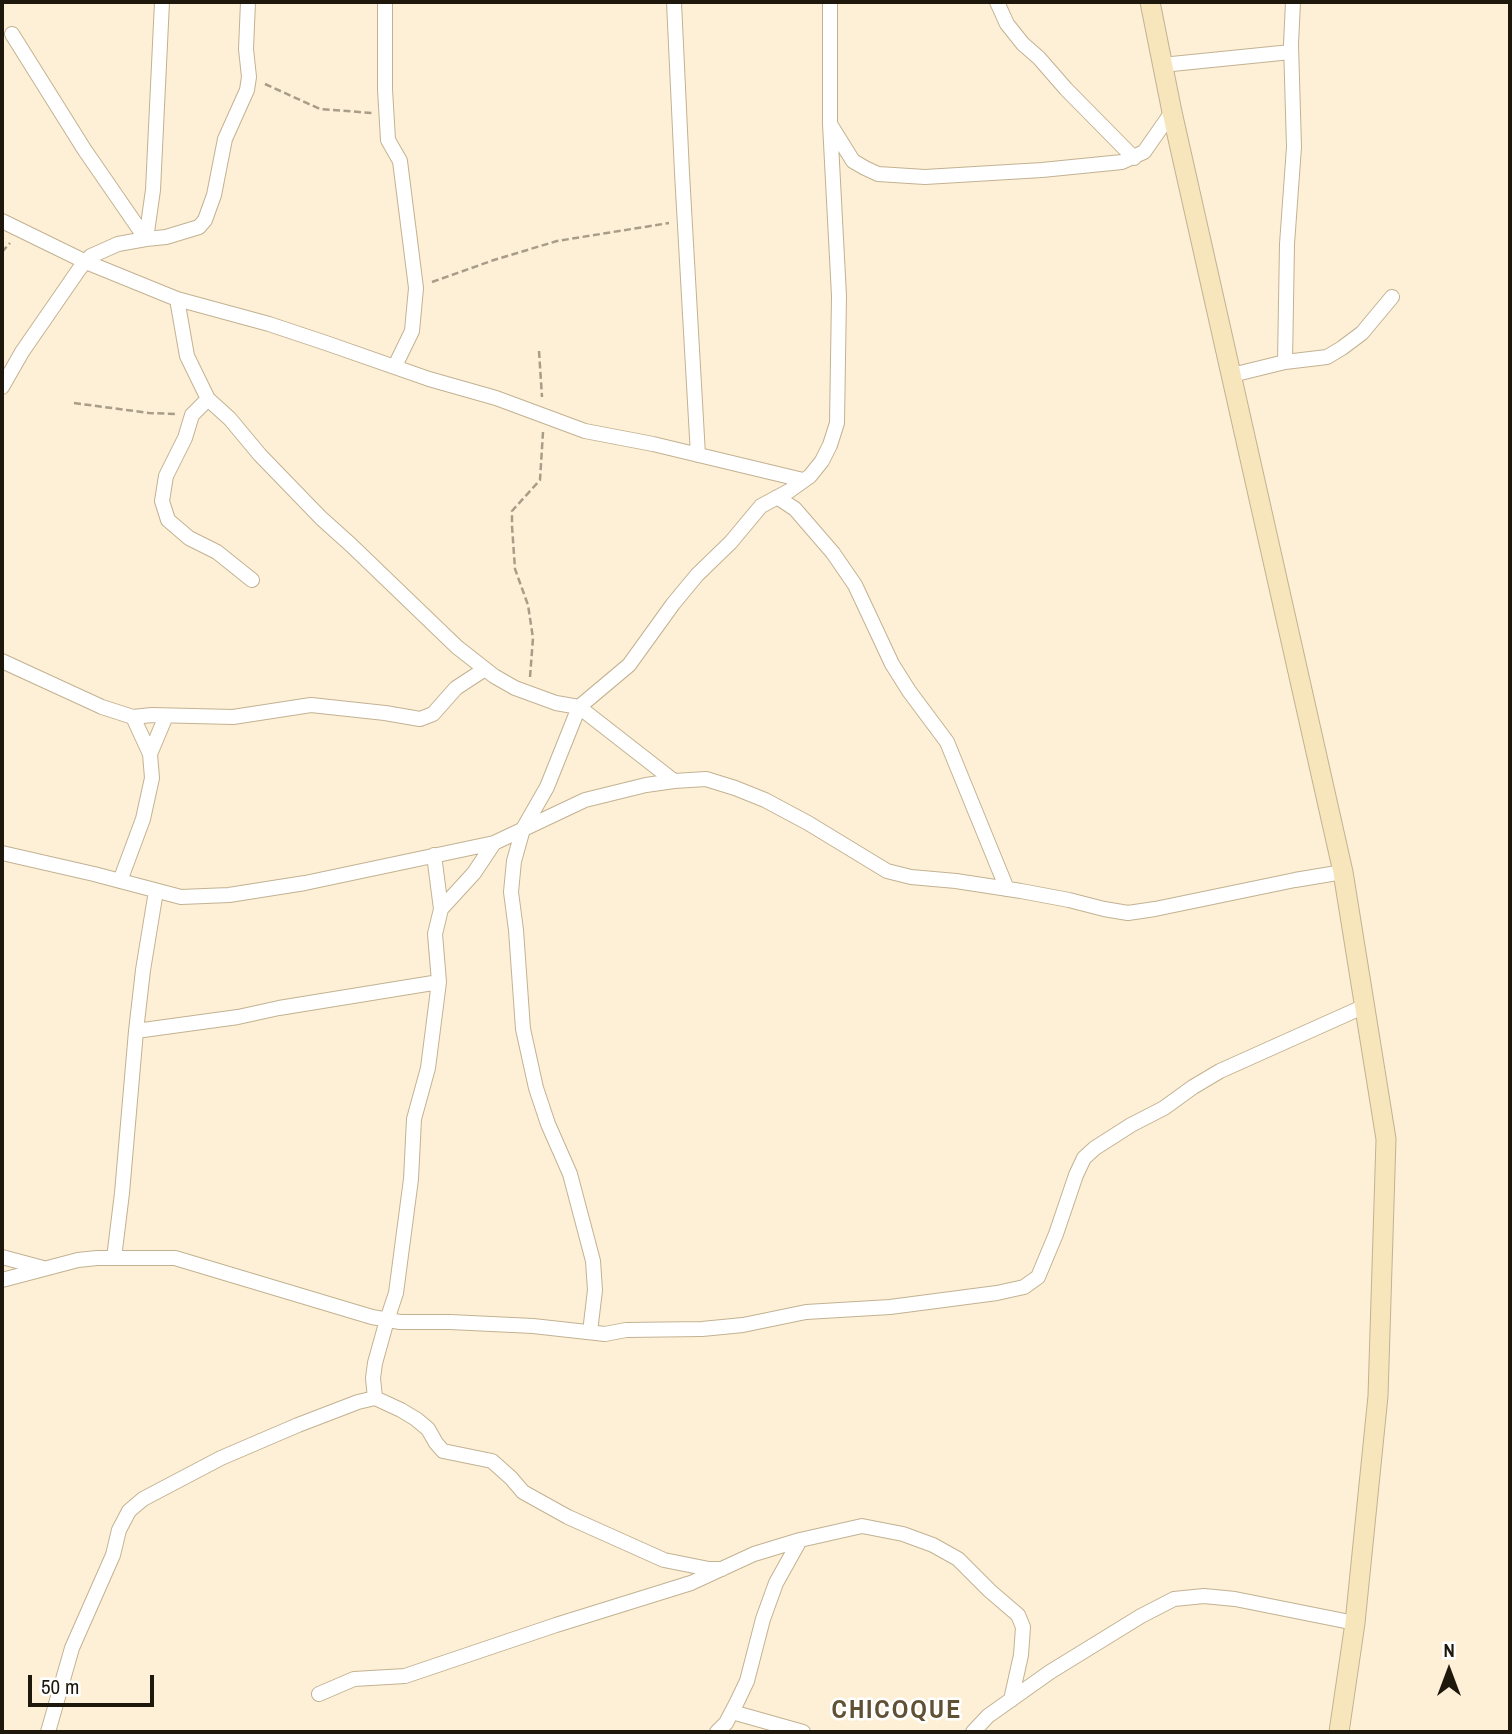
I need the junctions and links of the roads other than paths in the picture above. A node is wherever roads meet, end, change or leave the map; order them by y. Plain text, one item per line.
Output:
1 (162, 2) edge
2 (248, 2) edge
3 (385, 2) edge
4 (674, 2) edge
5 (830, 2) edge
6 (997, 2) edge
7 (1150, 2) edge
8 (1293, 2) edge
9 (12, 34) dead end
10 (1291, 52) junction
11 (1162, 65) junction
12 (1172, 112) junction
13 (830, 124) junction
14 (1133, 158) junction
15 (2, 221) edge
16 (146, 239) junction
17 (86, 261) junction
18 (1392, 297) dead end
19 (177, 299) junction
20 (1285, 362) junction
21 (395, 366) junction
22 (1232, 375) junction
23 (2, 387) edge
24 (208, 399) junction
25 (698, 455) junction
26 (803, 480) junction
27 (777, 498) junction
28 (252, 580) dead end
29 (2, 661) edge
30 (485, 669) junction
31 (579, 707) junction
32 (166, 716) junction
33 (134, 717) junction
34 (150, 754) junction
35 (674, 781) junction
36 (523, 829) junction
37 (494, 843) junction
38 (2, 853) edge
39 (434, 855) junction
40 (1343, 872) junction
41 (120, 881) junction
42 (1007, 889) junction
43 (156, 891) junction
44 (440, 909) junction
45 (439, 982) junction
46 (1364, 1006) junction
47 (136, 1031) junction
48 (2, 1257) edge
49 (114, 1258) junction
50 (44, 1268) junction
51 (2, 1280) edge
52 (387, 1320) junction
53 (590, 1332) junction
54 (375, 1398) junction
55 (800, 1540) junction
56 (722, 1569) junction
57 (1355, 1623) junction
58 (319, 1694) dead end
59 (1011, 1700) junction
60 (732, 1712) junction
61 (48, 1732) edge
62 (717, 1732) edge
63 (803, 1732) edge
64 (973, 1732) edge
65 (1339, 1732) edge

1 - 16 street
2 - 16 street
3 - 21 street
4 - 25 street
5 - 13 street
6 - 14 street
7 - 11 street
8 - 10 street
9 - 16 street
10 - 11 street
10 - 20 street
11 - 12 street
12 - 14 street
12 - 22 street
13 - 14 street
13 - 26 street
15 - 17 street
16 - 17 street
17 - 19 street
17 - 23 street
18 - 20 street
19 - 21 street
19 - 24 street
20 - 22 street
21 - 25 street
22 - 40 street
24 - 28 street
24 - 30 street
25 - 26 street
26 - 27 street
27 - 31 street
27 - 42 street
29 - 33 street
30 - 31 street
30 - 32 street
31 - 35 street
31 - 36 street
32 - 33 street
32 - 34 street
33 - 34 street
34 - 41 street
35 - 36 street
35 - 42 street
36 - 37 street
36 - 53 street
37 - 39 street
37 - 44 street
38 - 41 street
39 - 43 street
39 - 44 street
40 - 42 street
40 - 46 street
41 - 43 street
43 - 47 street
44 - 45 street
45 - 47 street
45 - 52 street
46 - 53 street
46 - 57 street
47 - 49 street
48 - 50 street
49 - 50 street
49 - 52 street
50 - 51 street
52 - 53 street
52 - 54 street
54 - 56 street
54 - 61 street
55 - 56 street
55 - 59 street
55 - 60 street
56 - 58 street
57 - 59 street
57 - 65 street
59 - 64 street
60 - 62 street
60 - 63 street

